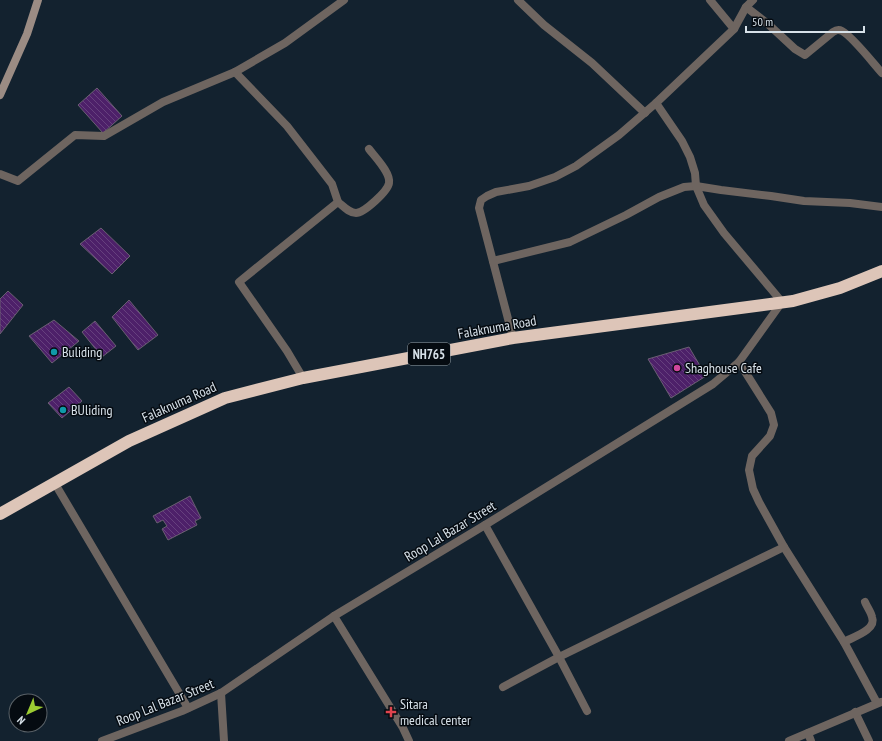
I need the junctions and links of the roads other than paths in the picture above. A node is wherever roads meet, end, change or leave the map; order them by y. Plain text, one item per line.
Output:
1 (38, 0) edge
2 (344, 0) edge
3 (518, 0) edge
4 (710, 0) edge
5 (753, 0) edge
6 (746, 7) junction
7 (734, 29) junction
8 (235, 72) junction
9 (882, 73) edge
10 (0, 95) edge
11 (656, 103) junction
12 (645, 113) junction
13 (369, 149) dead end
14 (0, 174) edge
15 (696, 186) junction
16 (338, 202) junction
17 (882, 206) edge
18 (493, 261) junction
19 (882, 271) edge
20 (782, 302) junction
21 (513, 338) junction
22 (739, 362) junction
23 (303, 378) junction
24 (54, 482) junction
25 (0, 514) edge
26 (486, 525) junction
27 (784, 547) junction
28 (865, 602) dead end
29 (334, 616) junction
30 (844, 642) junction
31 (559, 657) junction
32 (503, 687) dead end
33 (221, 694) junction
34 (880, 702) edge
35 (188, 708) junction
36 (587, 711) dead end
37 (855, 712) junction
38 (810, 737) edge
39 (102, 741) edge
40 (224, 741) edge
41 (409, 741) edge
42 (789, 741) edge
43 (869, 741) edge

1 - 10 main road
2 - 8 street
3 - 12 street
4 - 7 street
5 - 6 street
6 - 7 street
6 - 9 street
7 - 11 street
8 - 14 street
8 - 16 street
11 - 12 street
11 - 15 street
12 - 18 street
13 - 16 street
15 - 17 street
15 - 18 street
15 - 20 street
16 - 23 street
18 - 21 street
19 - 20 highway, Falaknuma Road / NH765
20 - 21 highway, Falaknuma Road / NH765
20 - 22 street, Roop Lal Bazar Street
21 - 23 highway, Falaknuma Road / NH765
22 - 26 street, Roop Lal Bazar Street
22 - 27 street
23 - 24 highway, Falaknuma Road / NH765
24 - 25 highway, Falaknuma Road / NH765
24 - 35 street
26 - 29 street, Roop Lal Bazar Street
26 - 31 street
27 - 30 street
27 - 31 street
28 - 30 street
29 - 33 street, Roop Lal Bazar Street
29 - 41 street
30 - 34 street
31 - 32 street
31 - 36 street
33 - 35 street, Roop Lal Bazar Street
33 - 40 street
34 - 37 street
35 - 39 street, Roop Lal Bazar Street
37 - 38 street
37 - 43 street
38 - 42 street

